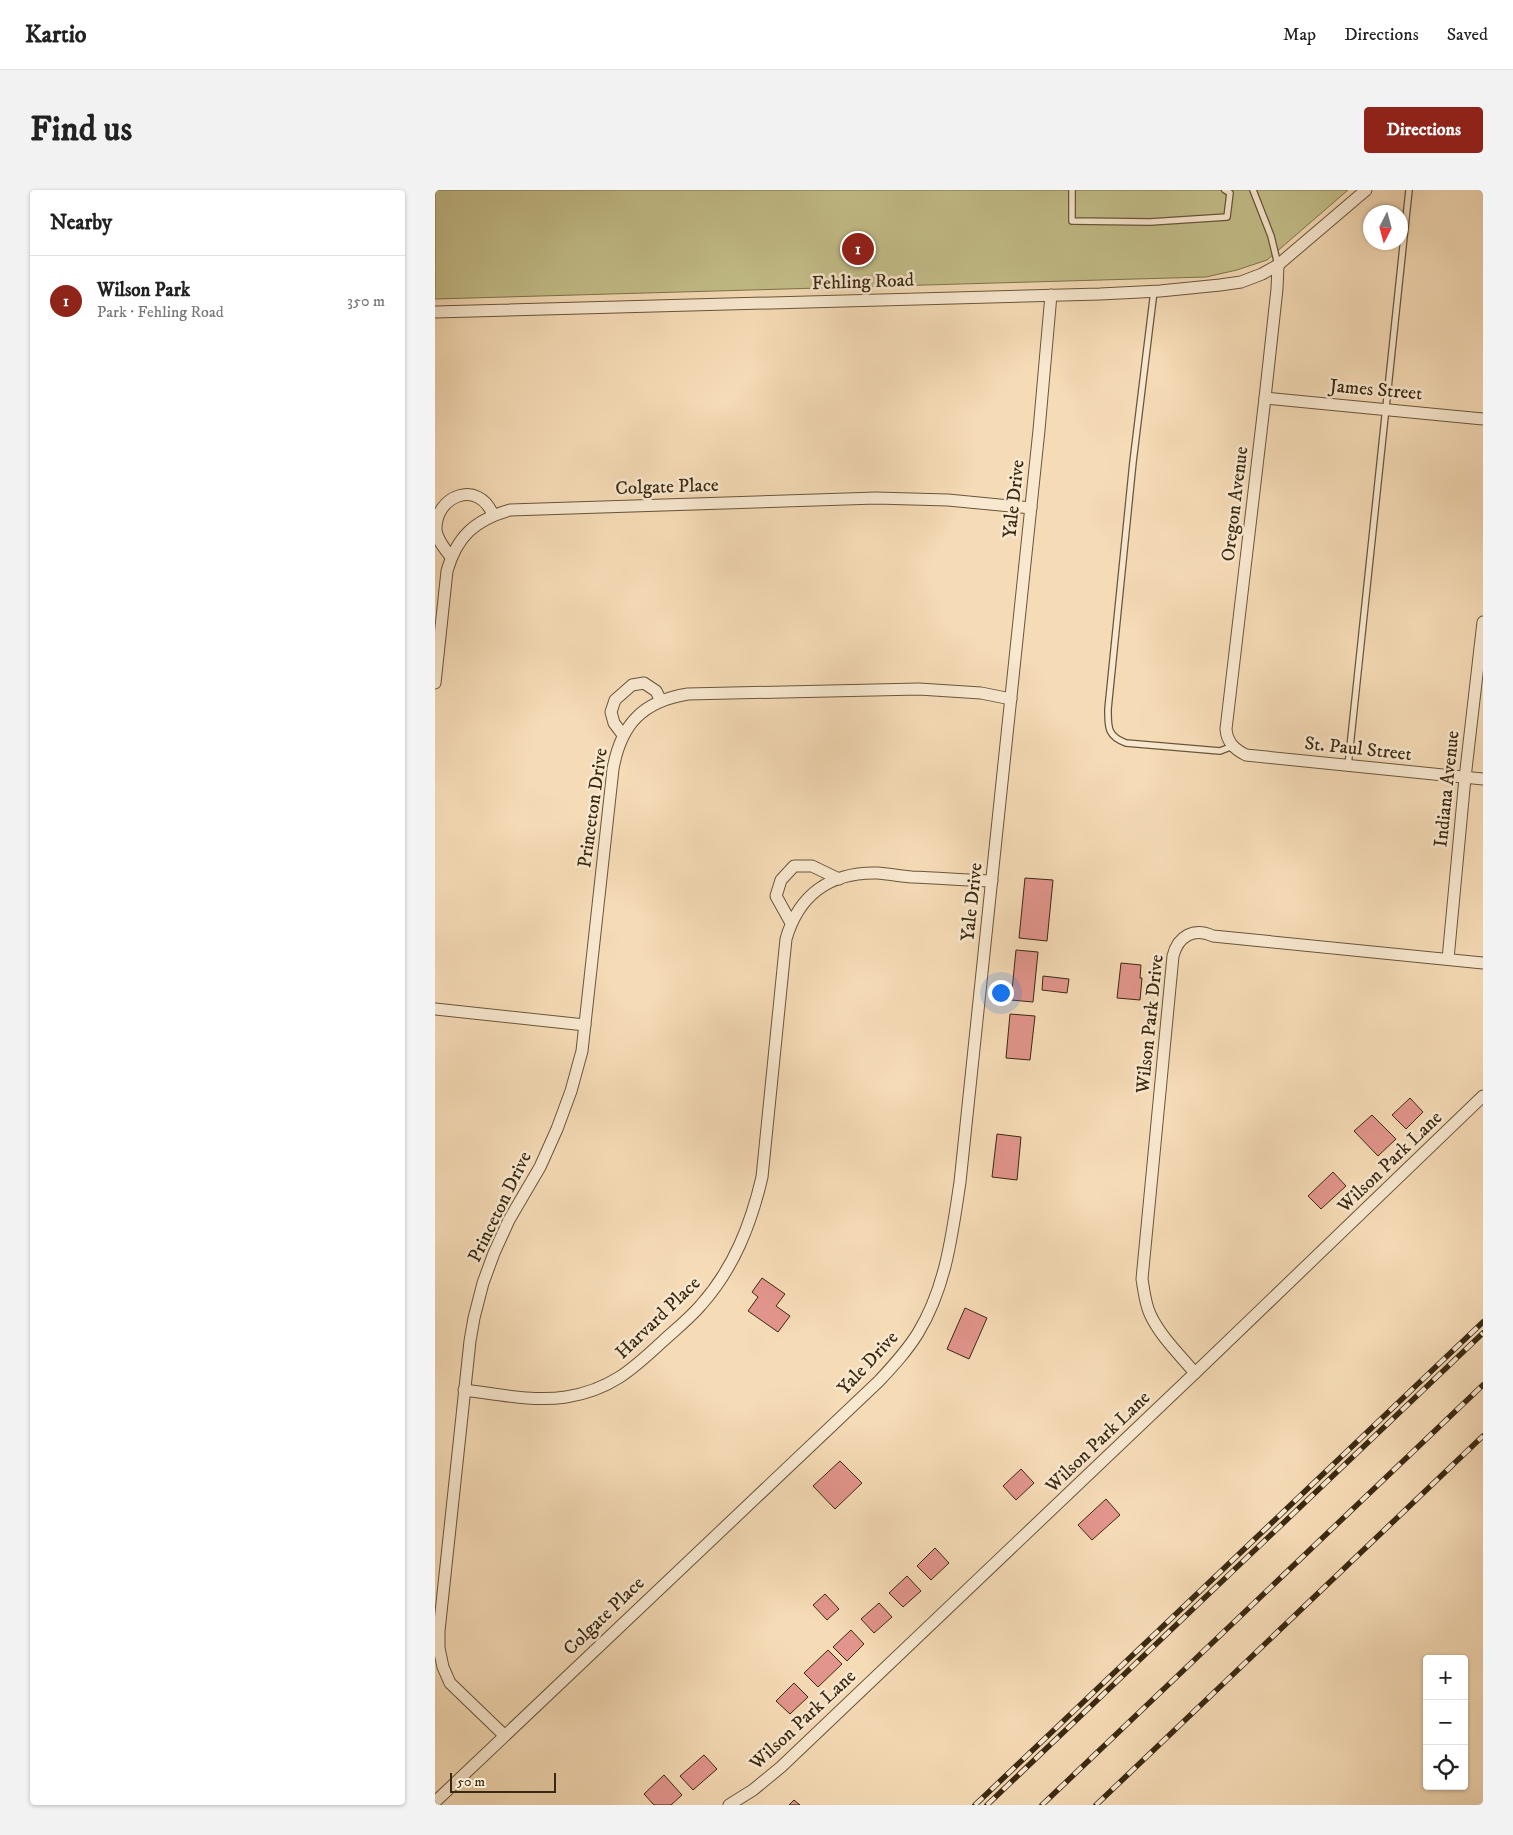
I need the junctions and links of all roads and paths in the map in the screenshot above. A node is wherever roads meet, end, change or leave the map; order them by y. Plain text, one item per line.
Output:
1 (1072, 190) edge
2 (1225, 190) edge
3 (1253, 190) edge
4 (1366, 190) edge
5 (1409, 190) edge
6 (1278, 265) junction
7 (1154, 291) junction
8 (1051, 295) junction
9 (438, 313) edge
10 (1265, 398) junction
11 (1385, 408) junction
12 (1483, 419) edge
13 (1031, 508) junction
14 (493, 515) junction
15 (451, 557) junction
16 (1483, 622) edge
17 (435, 683) edge
18 (1011, 699) junction
19 (661, 700) junction
20 (623, 735) junction
21 (1233, 746) junction
22 (1348, 766) junction
23 (1465, 778) junction
24 (1483, 779) edge
25 (839, 879) junction
26 (992, 882) junction
27 (791, 923) junction
28 (1448, 959) junction
29 (1483, 963) edge
30 (435, 1009) edge
31 (585, 1025) junction
32 (1483, 1096) edge
33 (1195, 1373) junction
34 (464, 1390) junction
35 (798, 1457) joint
36 (504, 1735) junction
37 (435, 1802) edge
38 (729, 1805) edge

1 - 2 lane
3 - 6 lane
4 - 6 street, Fehling Road
5 - 11 lane
6 - 7 street, Fehling Road
6 - 10 street, Oregon Avenue
7 - 8 street, Fehling Road
7 - 21 lane
8 - 9 street, Fehling Road
8 - 13 street, Yale Drive
10 - 11 street, James Street
10 - 21 street, Oregon Avenue
11 - 12 street, James Street
11 - 22 lane
13 - 14 street, Colgate Place
13 - 18 street, Yale Drive
14 - 15 street, Colgate Place
14 - 15 street
15 - 17 street, Colgate Place
16 - 23 street, Indiana Avenue
18 - 19 street, Princeton Drive
18 - 26 street, Yale Drive
19 - 20 street, Princeton Drive
19 - 20 street, Princeton Drive
20 - 31 street, Princeton Drive
21 - 22 street, St. Paul Street
22 - 23 street, St. Paul Street
23 - 24 street, St. Paul Street
23 - 28 street, Indiana Avenue
25 - 26 street, Harvard Place
25 - 27 street, Harvard Place
25 - 27 street
26 - 35 street, Yale Drive
27 - 34 street, Harvard Place
28 - 29 street, Wilson Park Drive
28 - 33 street, Wilson Park Drive
30 - 31 street
31 - 34 street, Princeton Drive
32 - 33 street, Wilson Park Lane
33 - 38 street, Wilson Park Lane
34 - 36 street, Princeton Drive
35 - 36 street, Colgate Place
36 - 37 street, Colgate Place

